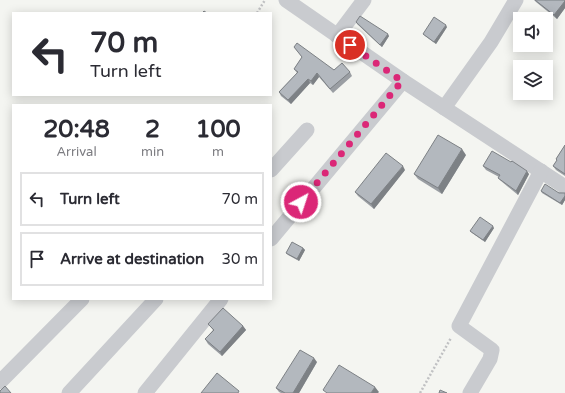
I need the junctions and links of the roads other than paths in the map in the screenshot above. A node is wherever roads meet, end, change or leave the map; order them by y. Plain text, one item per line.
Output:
1 (286, 0) edge
2 (364, 0) edge
3 (516, 0) edge
4 (337, 36) junction
5 (402, 81) junction
6 (444, 108) junction
7 (307, 130) dead end
8 (272, 169) edge
9 (541, 171) junction
10 (565, 187) edge
11 (272, 238) edge
12 (81, 300) edge
13 (155, 300) edge
14 (220, 300) edge
15 (0, 382) edge
16 (69, 393) edge
17 (145, 393) edge
18 (470, 393) edge

1 - 4 street
2 - 4 street
3 - 6 street
4 - 5 street
5 - 6 street
5 - 11 street
6 - 9 street
7 - 8 street
9 - 10 street
9 - 18 street
12 - 15 street
13 - 16 street
14 - 17 street

